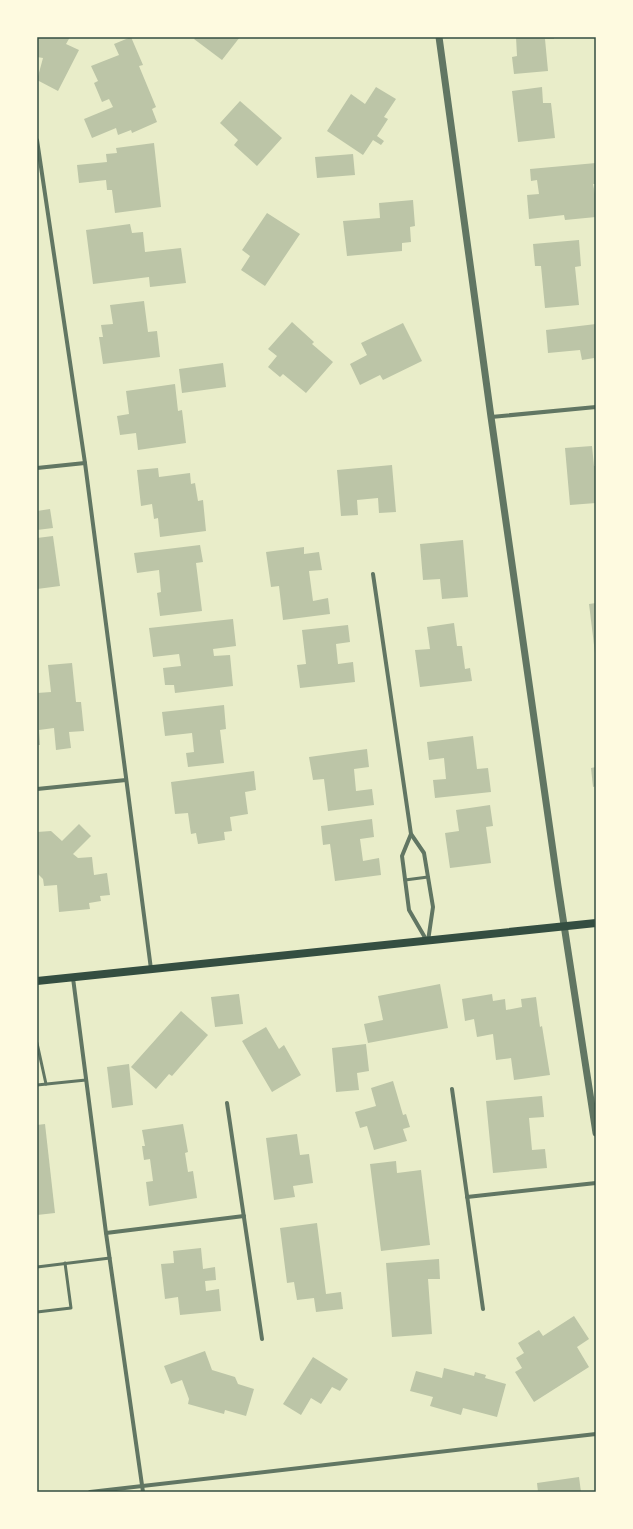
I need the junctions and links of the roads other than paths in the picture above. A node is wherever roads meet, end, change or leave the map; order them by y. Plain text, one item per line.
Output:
1 (439, 37) edge
2 (37, 140) edge
3 (596, 408) edge
4 (491, 417) junction
5 (85, 464) junction
6 (37, 468) edge
7 (373, 574) dead end
8 (126, 780) junction
9 (37, 789) edge
10 (411, 834) junction
11 (428, 877) junction
12 (405, 880) junction
13 (596, 924) edge
14 (564, 927) junction
15 (428, 941) junction
16 (151, 968) junction
17 (73, 978) junction
18 (37, 982) edge
19 (37, 1043) edge
20 (86, 1080) junction
21 (46, 1084) junction
22 (37, 1085) edge
23 (452, 1089) dead end
24 (227, 1103) dead end
25 (596, 1133) edge
26 (596, 1183) edge
27 (467, 1197) junction
28 (244, 1216) junction
29 (106, 1233) junction
30 (110, 1258) junction
31 (65, 1264) junction
32 (37, 1267) edge
33 (483, 1310) dead end
34 (37, 1312) edge
35 (262, 1339) dead end
36 (596, 1434) edge
37 (142, 1486) junction
38 (90, 1492) edge
39 (143, 1492) edge

1 - 4 street
2 - 5 street
3 - 4 street
4 - 14 street
5 - 6 street
5 - 8 street
7 - 10 street
8 - 9 street
8 - 16 street
10 - 11 street
10 - 12 street
11 - 12 lane
11 - 15 street
12 - 15 street
13 - 14 main road
14 - 15 main road
14 - 25 street
15 - 16 main road
16 - 17 main road
17 - 18 main road
17 - 20 street
19 - 21 lane
20 - 21 lane
20 - 29 street
21 - 22 lane
23 - 27 street
24 - 28 street
26 - 27 street
27 - 33 street
28 - 29 street
28 - 35 street
29 - 30 street
30 - 31 lane
30 - 37 street
31 - 32 lane
31 - 34 lane
36 - 37 street
37 - 38 street
37 - 39 street

